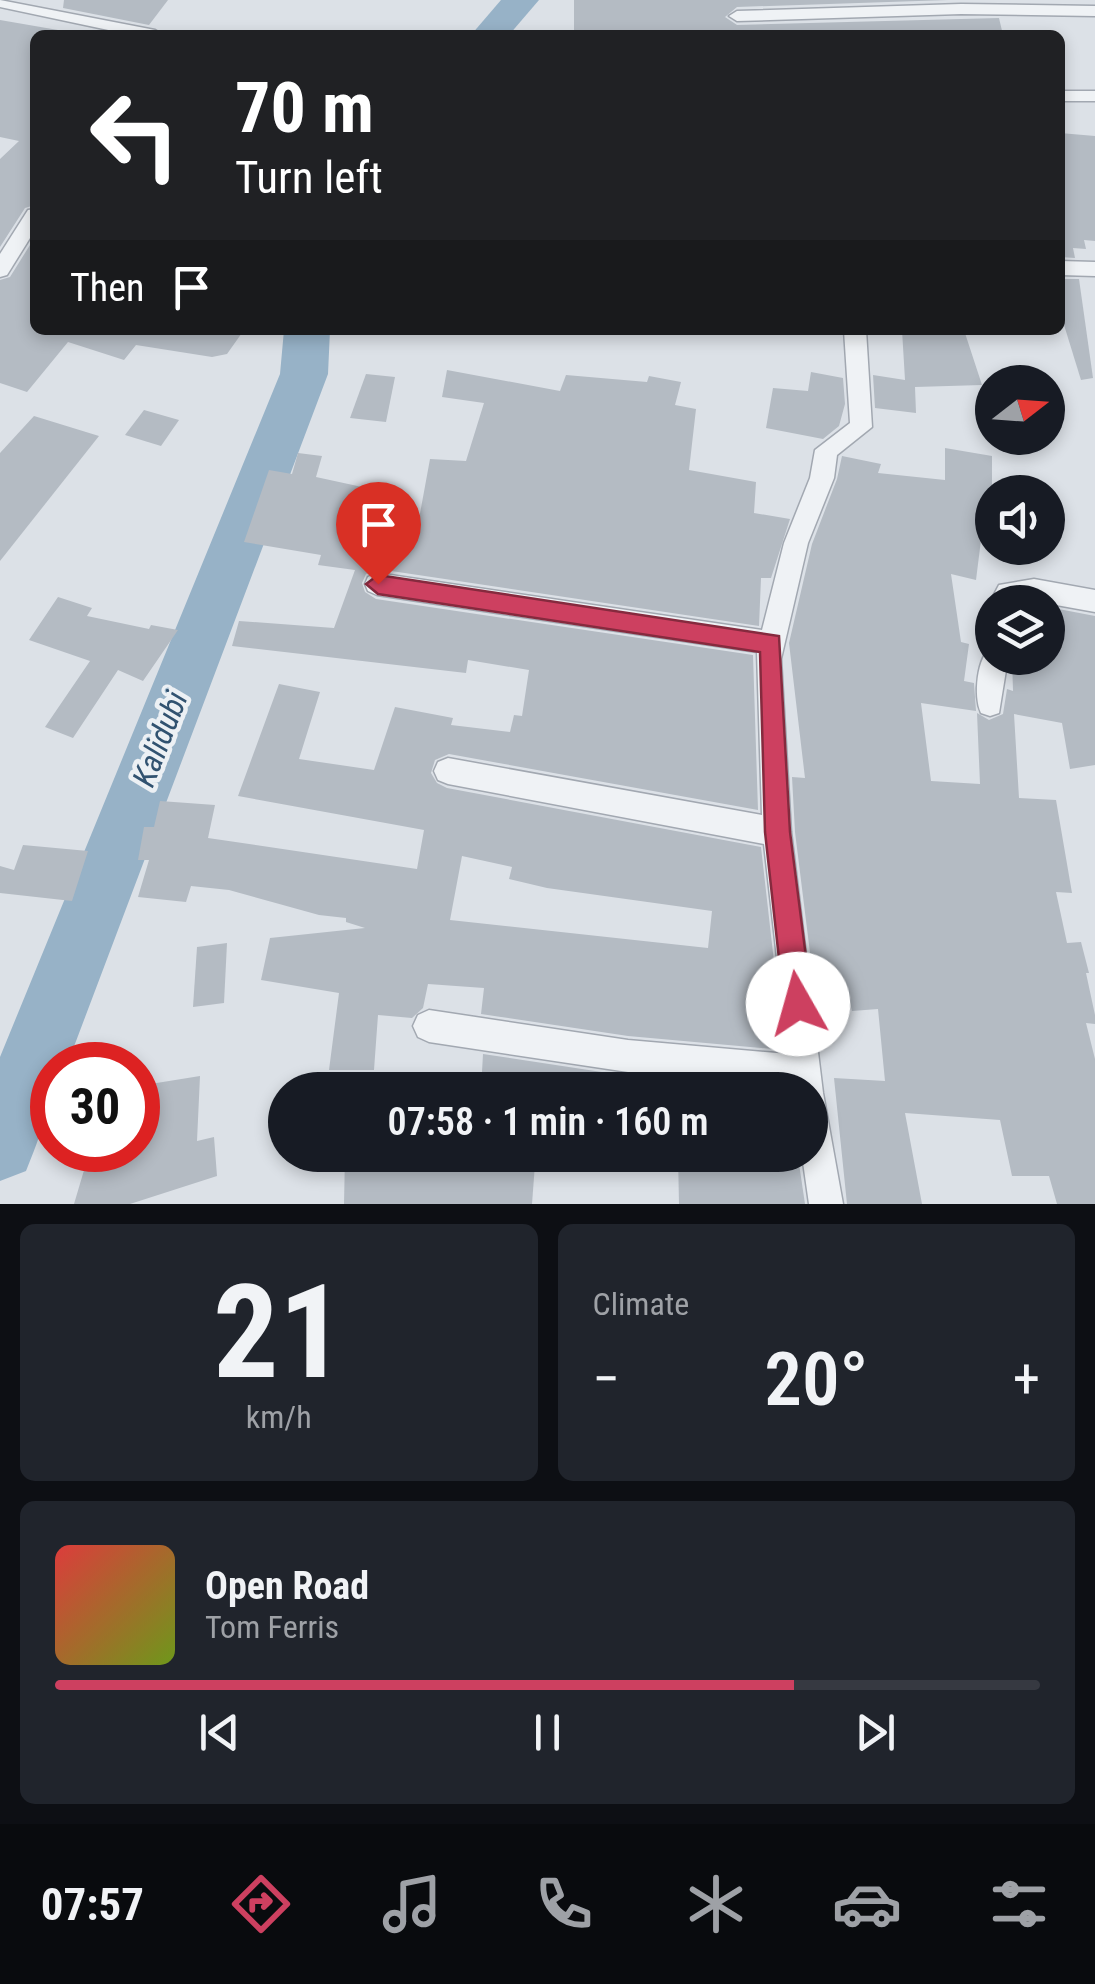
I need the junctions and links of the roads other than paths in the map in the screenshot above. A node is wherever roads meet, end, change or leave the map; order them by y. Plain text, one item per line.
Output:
1 (0, 2) edge
2 (1095, 12) edge
3 (738, 16) dead end
4 (132, 30) edge
5 (1065, 96) edge
6 (1095, 96) edge
7 (30, 224) edge
8 (1065, 268) edge
9 (0, 270) edge
10 (1095, 270) edge
11 (854, 335) edge
12 (378, 584) dead end
13 (1065, 597) edge
14 (1095, 602) edge
15 (771, 643) junction
16 (993, 675) edge
17 (990, 704) dead end
18 (448, 771) dead end
19 (778, 832) junction
20 (430, 1026) dead end
21 (718, 1072) edge
22 (806, 1072) edge
23 (821, 1172) edge
24 (826, 1204) edge

1 - 4 street
2 - 3 street
5 - 6 street
7 - 9 street
8 - 10 street
11 - 15 street
12 - 15 street
13 - 14 street
15 - 19 street
16 - 17 street
18 - 19 street
19 - 22 street
20 - 21 street
23 - 24 street

